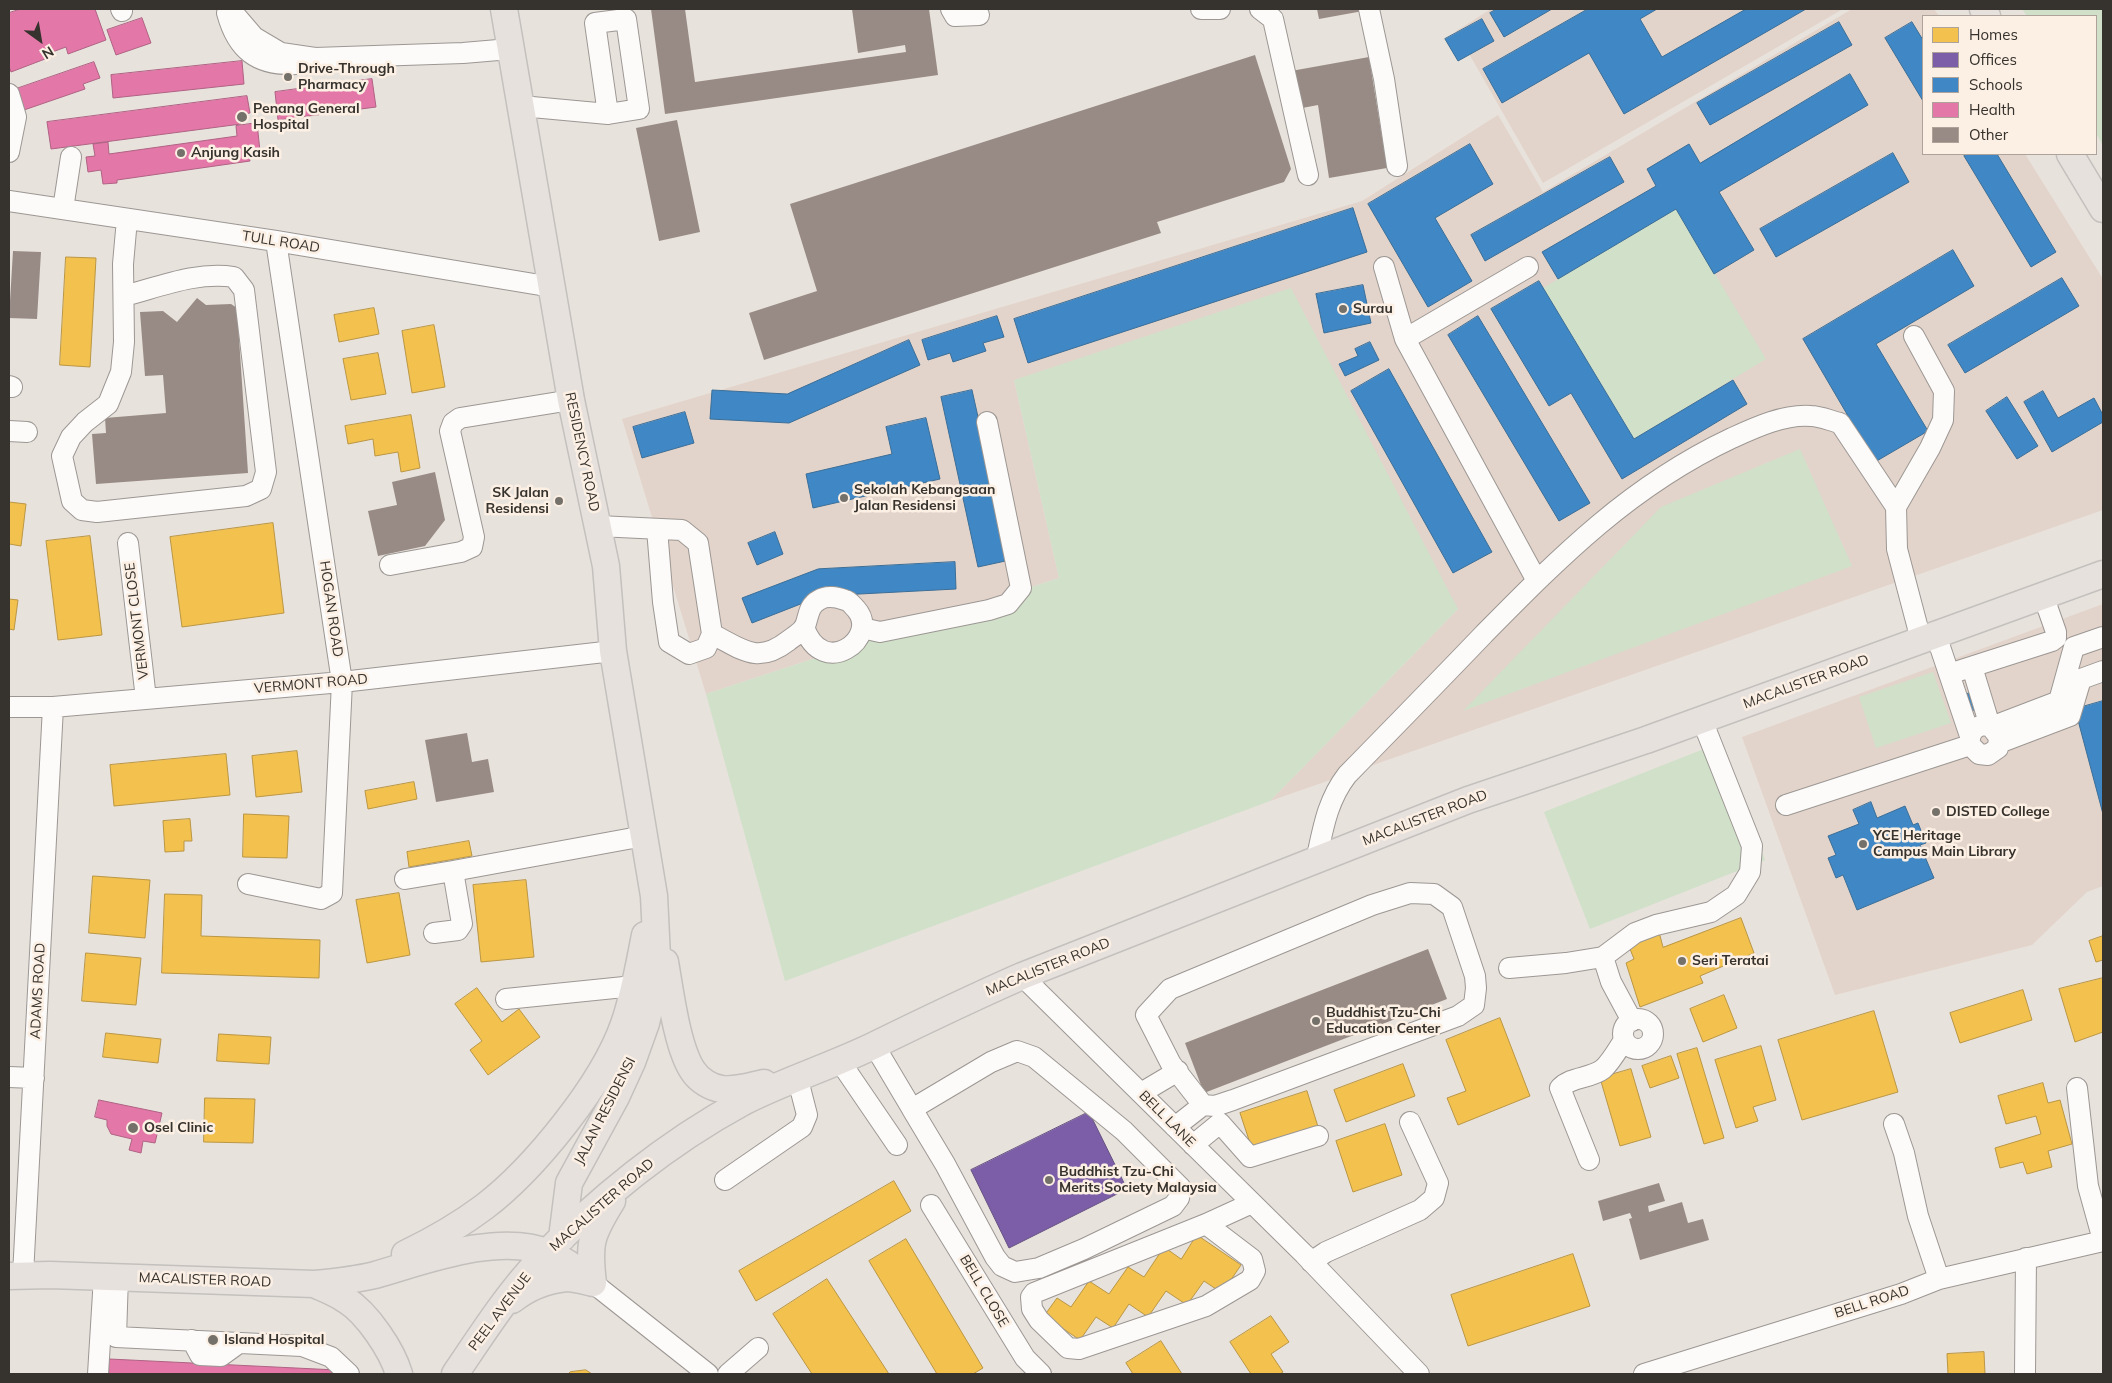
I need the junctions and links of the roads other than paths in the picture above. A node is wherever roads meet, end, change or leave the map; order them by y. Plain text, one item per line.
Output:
1 (228, 9) edge
2 (504, 9) edge
3 (951, 9) edge
4 (1201, 9) edge
5 (1220, 9) edge
6 (1260, 9) edge
7 (1369, 9) edge
8 (980, 15) dead end
9 (510, 49) junction
10 (9, 94) edge
11 (521, 106) junction
12 (608, 114) dead end
13 (9, 152) edge
14 (2071, 155) edge
15 (71, 157) dead end
16 (1396, 166) dead end
17 (1308, 175) dead end
18 (9, 201) edge
19 (63, 209) junction
20 (2103, 209) edge
21 (127, 219) junction
22 (276, 241) junction
23 (1384, 267) dead end
24 (1528, 267) dead end
25 (552, 287) junction
26 (124, 296) junction
27 (1914, 336) dead end
28 (1405, 339) junction
29 (571, 400) junction
30 (987, 422) dead end
31 (1896, 507) junction
32 (598, 526) junction
33 (657, 529) junction
34 (128, 543) dead end
35 (390, 565) dead end
36 (2103, 574) edge
37 (1537, 581) junction
38 (2043, 595) junction
39 (804, 627) junction
40 (862, 628) junction
41 (712, 634) junction
42 (1928, 637) junction
43 (2103, 637) edge
44 (613, 651) junction
45 (1972, 667) junction
46 (2103, 671) edge
47 (1949, 674) junction
48 (342, 682) junction
49 (146, 699) junction
50 (9, 707) edge
51 (52, 707) junction
52 (1702, 720) junction
53 (1994, 732) junction
54 (1970, 740) junction
55 (1786, 805) dead end
56 (644, 836) junction
57 (1316, 861) junction
58 (453, 871) junction
59 (405, 879) dead end
60 (248, 884) dead end
61 (654, 896) junction
62 (434, 934) dead end
63 (1603, 957) junction
64 (1509, 968) dead end
65 (1022, 976) junction
66 (634, 986) junction
67 (506, 999) dead end
68 (1632, 1021) junction
69 (1624, 1040) junction
70 (874, 1045) junction
71 (839, 1060) junction
72 (1178, 1071) junction
73 (797, 1076) junction
74 (9, 1077) edge
75 (34, 1078) junction
76 (2077, 1088) dead end
77 (1141, 1093) junction
78 (1203, 1106) junction
79 (912, 1109) junction
80 (1410, 1122) dead end
81 (1894, 1124) dead end
82 (1176, 1127) junction
83 (1318, 1136) dead end
84 (897, 1145) dead end
85 (1193, 1145) junction
86 (1589, 1160) dead end
87 (725, 1180) dead end
88 (625, 1182) junction
89 (1252, 1203) junction
90 (931, 1205) dead end
91 (1206, 1224) junction
92 (2103, 1240) edge
93 (555, 1246) junction
94 (2026, 1258) junction
95 (1311, 1262) junction
96 (16, 1276) edge
97 (111, 1277) junction
98 (1939, 1279) junction
99 (351, 1280) junction
100 (593, 1283) junction
101 (314, 1284) junction
102 (499, 1310) junction
103 (158, 1339) junction
104 (758, 1348) dead end
105 (99, 1371) edge
106 (349, 1374) edge
107 (399, 1374) edge
108 (455, 1374) edge
109 (708, 1374) edge
110 (728, 1374) edge
111 (1041, 1374) edge
112 (1419, 1374) edge
113 (1644, 1374) edge
114 (2025, 1374) edge

1 - 9 street
2 - 9 main road, RESIDENCY ROAD
3 - 8 street
4 - 5 street
6 - 17 street
7 - 16 street
9 - 11 main road, RESIDENCY ROAD
10 - 13 street
11 - 12 street
11 - 25 main road, RESIDENCY ROAD
14 - 20 main road
15 - 19 street
18 - 19 street, TULL ROAD
19 - 21 street, TULL ROAD
21 - 22 street, TULL ROAD
21 - 26 street
22 - 25 street, TULL ROAD
22 - 48 street, HOGAN ROAD
23 - 28 street
24 - 28 street
25 - 29 main road, RESIDENCY ROAD
26 - 26 street
27 - 31 street
28 - 37 street
29 - 32 main road, RESIDENCY ROAD
29 - 35 street
30 - 40 street
31 - 37 street
31 - 42 street
32 - 33 street
32 - 44 main road, RESIDENCY ROAD
33 - 41 street
33 - 41 street
34 - 49 street, VERMONT CLOSE
36 - 38 main road, MACALISTER ROAD
37 - 57 street
38 - 42 main road, MACALISTER ROAD
38 - 45 street
39 - 40 street
39 - 40 street
39 - 41 street
42 - 47 street
42 - 52 main road, MACALISTER ROAD
43 - 53 street
44 - 48 street, VERMONT ROAD
44 - 56 main road, RESIDENCY ROAD
45 - 47 street
45 - 53 street
46 - 53 street
47 - 54 street
48 - 49 street, VERMONT ROAD
48 - 60 street, HOGAN ROAD
49 - 51 street, VERMONT ROAD
50 - 51 street, VERMONT ROAD
51 - 75 street, ADAMS ROAD
52 - 57 main road, MACALISTER ROAD
52 - 63 street
53 - 54 street
53 - 54 street
54 - 55 street
56 - 58 street
56 - 61 main road, RESIDENCY ROAD
57 - 65 main road, MACALISTER ROAD
58 - 59 street
58 - 62 street
61 - 66 main road
61 - 73 main road
61 - 93 main road, JALAN RESIDENSI
63 - 64 street
63 - 68 street
65 - 70 main road, MACALISTER ROAD
65 - 77 street, BELL LANE
66 - 67 street
66 - 99 main road
68 - 69 street
68 - 69 street
69 - 86 street
70 - 71 main road, MACALISTER ROAD
70 - 79 street
71 - 73 main road, MACALISTER ROAD
71 - 84 street
72 - 77 street
72 - 78 street
72 - 78 street
73 - 87 street
73 - 88 main road, MACALISTER ROAD
74 - 75 street
75 - 96 street, ADAMS ROAD
76 - 92 street
77 - 82 street, BELL LANE
78 - 82 street
79 - 79 street
80 - 95 street
81 - 98 street
82 - 85 street, BELL LANE
83 - 85 street
85 - 89 street, BELL LANE
88 - 93 main road, MACALISTER ROAD
88 - 100 main road
89 - 91 street
89 - 95 street, BELL LANE
90 - 111 street, BELL CLOSE
91 - 91 street
92 - 94 street, BELL ROAD
93 - 99 main road, MACALISTER ROAD
93 - 100 main road
93 - 102 main road, PEEL AVENUE
94 - 98 street, BELL ROAD
94 - 114 street
95 - 112 street, BELL LANE
96 - 97 main road, MACALISTER ROAD
97 - 101 main road, MACALISTER ROAD
97 - 103 street
97 - 105 street
98 - 113 street, BELL ROAD
99 - 101 main road, MACALISTER ROAD
100 - 102 main road
100 - 109 street
101 - 107 main road
102 - 108 main road, PEEL AVENUE
103 - 105 street
103 - 106 street
104 - 110 street

